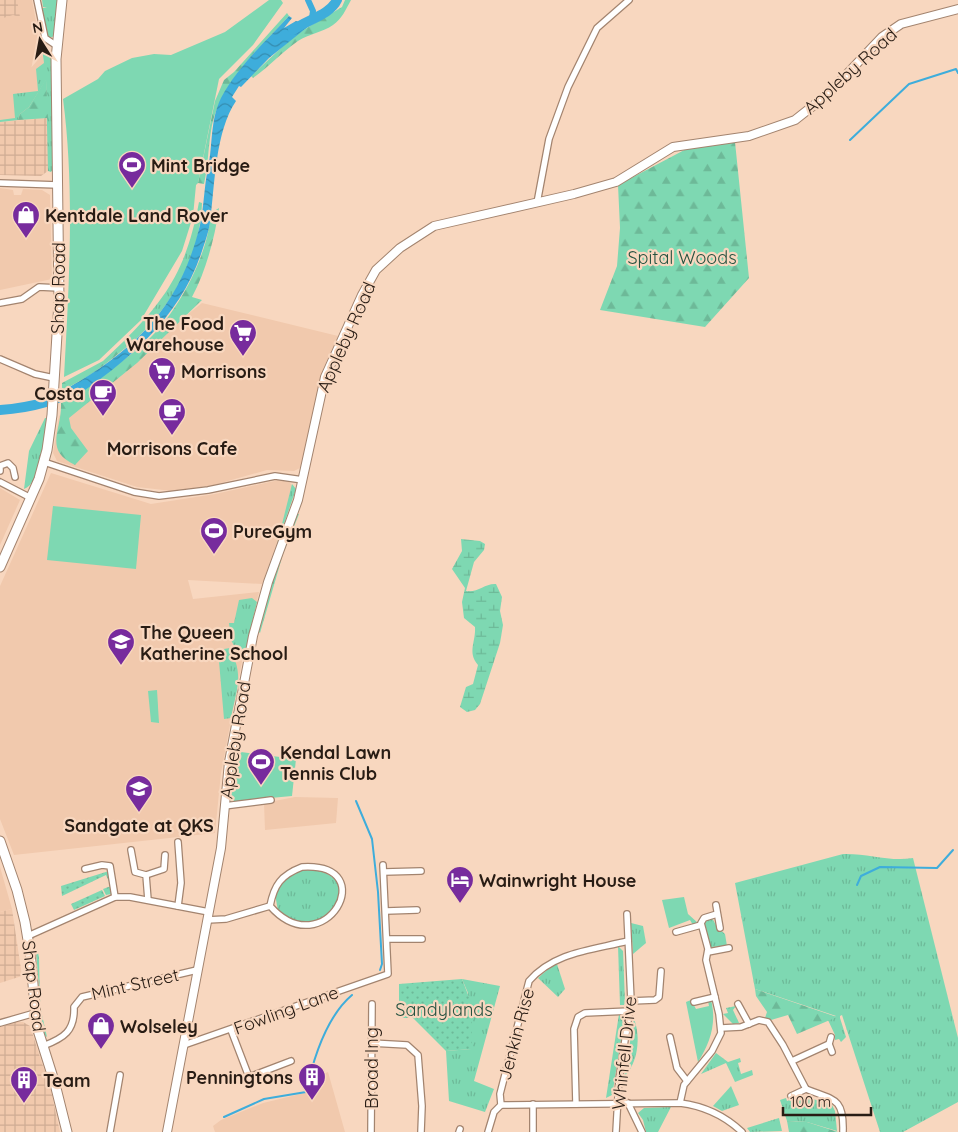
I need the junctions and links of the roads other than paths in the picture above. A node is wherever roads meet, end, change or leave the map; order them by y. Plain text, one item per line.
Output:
1 (37, 0) edge
2 (62, 0) edge
3 (628, 0) edge
4 (958, 9) edge
5 (57, 46) junction
6 (0, 183) edge
7 (58, 185) junction
8 (537, 203) junction
9 (59, 288) junction
10 (0, 304) edge
11 (0, 358) edge
12 (54, 378) junction
13 (44, 462) junction
14 (0, 471) edge
15 (15, 477) dead end
16 (303, 480) junction
17 (0, 482) edge
18 (31, 498) junction
19 (0, 566) edge
20 (271, 800) dead end
21 (224, 806) junction
22 (0, 841) edge
23 (178, 842) dead end
24 (131, 850) dead end
25 (165, 855) dead end
26 (85, 869) dead end
27 (421, 871) dead end
28 (146, 875) junction
29 (115, 897) junction
30 (148, 900) junction
31 (716, 905) dead end
32 (178, 906) junction
33 (270, 906) junction
34 (417, 910) dead end
35 (386, 911) junction
36 (627, 914) dead end
37 (717, 914) junction
38 (208, 916) junction
39 (701, 925) junction
40 (720, 928) dead end
41 (676, 932) dead end
42 (28, 936) junction
43 (387, 939) junction
44 (422, 939) dead end
45 (628, 941) junction
46 (729, 948) dead end
47 (708, 952) junction
48 (197, 970) junction
49 (661, 971) dead end
50 (715, 997) junction
51 (631, 1001) junction
52 (694, 1002) dead end
53 (372, 1004) dead end
54 (738, 1004) dead end
55 (630, 1011) junction
56 (35, 1013) junction
57 (0, 1023) edge
58 (748, 1024) junction
59 (721, 1028) junction
60 (231, 1030) junction
61 (670, 1036) dead end
62 (831, 1037) dead end
63 (371, 1043) junction
64 (829, 1044) junction
65 (42, 1046) junction
66 (184, 1046) junction
67 (832, 1052) dead end
68 (291, 1061) dead end
69 (792, 1061) junction
70 (120, 1075) dead end
71 (687, 1081) junction
72 (806, 1089) junction
73 (838, 1091) dead end
74 (791, 1096) dead end
75 (834, 1098) junction
76 (618, 1103) junction
77 (628, 1103) junction
78 (680, 1103) junction
79 (532, 1104) junction
80 (576, 1104) junction
81 (500, 1105) junction
82 (843, 1131) dead end
83 (67, 1132) edge
84 (110, 1132) edge
85 (167, 1132) edge
86 (371, 1132) edge
87 (421, 1132) edge
88 (488, 1132) edge
89 (533, 1132) edge
90 (616, 1132) edge
91 (642, 1132) edge
92 (742, 1132) edge

1 - 5 street
2 - 5 highway, Shap Road
3 - 8 street
4 - 8 main road, Appleby Road
5 - 7 highway, Shap Road
6 - 7 street
7 - 9 highway, Shap Road
8 - 16 main road, Appleby Road
9 - 10 street
9 - 12 highway, Shap Road
11 - 12 street
12 - 13 highway, Shap Road
13 - 16 street
13 - 18 highway, Shap Road
14 - 15 street
16 - 21 main road, Appleby Road
17 - 18 street
18 - 19 highway, Shap Road
20 - 21 street
21 - 38 main road, Appleby Road
22 - 42 highway, Shap Road
23 - 32 street
24 - 28 street
25 - 28 street
26 - 29 street
27 - 35 street
28 - 30 street
29 - 30 street
29 - 42 street
30 - 32 street
31 - 37 street
32 - 38 street
33 - 33 street
33 - 38 street
34 - 35 street
35 - 43 street
36 - 45 street, Whinfell Drive
37 - 39 street
37 - 40 street
38 - 48 main road, Appleby Road
39 - 41 street
39 - 47 street
42 - 56 highway, Shap Road
43 - 44 street
43 - 60 street, Fowling Lane
45 - 51 street, Whinfell Drive
45 - 81 street, Jenkin Rise
46 - 47 street
47 - 50 street
48 - 65 street, Mint Street
48 - 66 main road, Appleby Road
49 - 51 street
50 - 52 street
50 - 59 street
51 - 55 street, Whinfell Drive
53 - 63 street, Broad Ing
54 - 58 street
55 - 76 street, Whinfell Drive
55 - 80 street
56 - 57 street
56 - 65 highway, Shap Road
58 - 59 street
58 - 69 street
59 - 71 street
60 - 66 street, Fowling Lane
60 - 68 street
61 - 71 street
62 - 64 street
63 - 86 street, Broad Ing
63 - 87 street
64 - 67 street
64 - 69 street
65 - 83 highway, Shap Road
66 - 85 main road, Appleby Road
69 - 72 street
70 - 84 street
71 - 78 street
72 - 74 street
72 - 75 street
73 - 75 street
75 - 82 street
76 - 77 street
76 - 80 street
76 - 90 street, Whinfell Drive
77 - 78 street
77 - 91 street
78 - 92 street
79 - 80 street
79 - 81 street
79 - 89 street
81 - 88 street, Jenkin Rise

